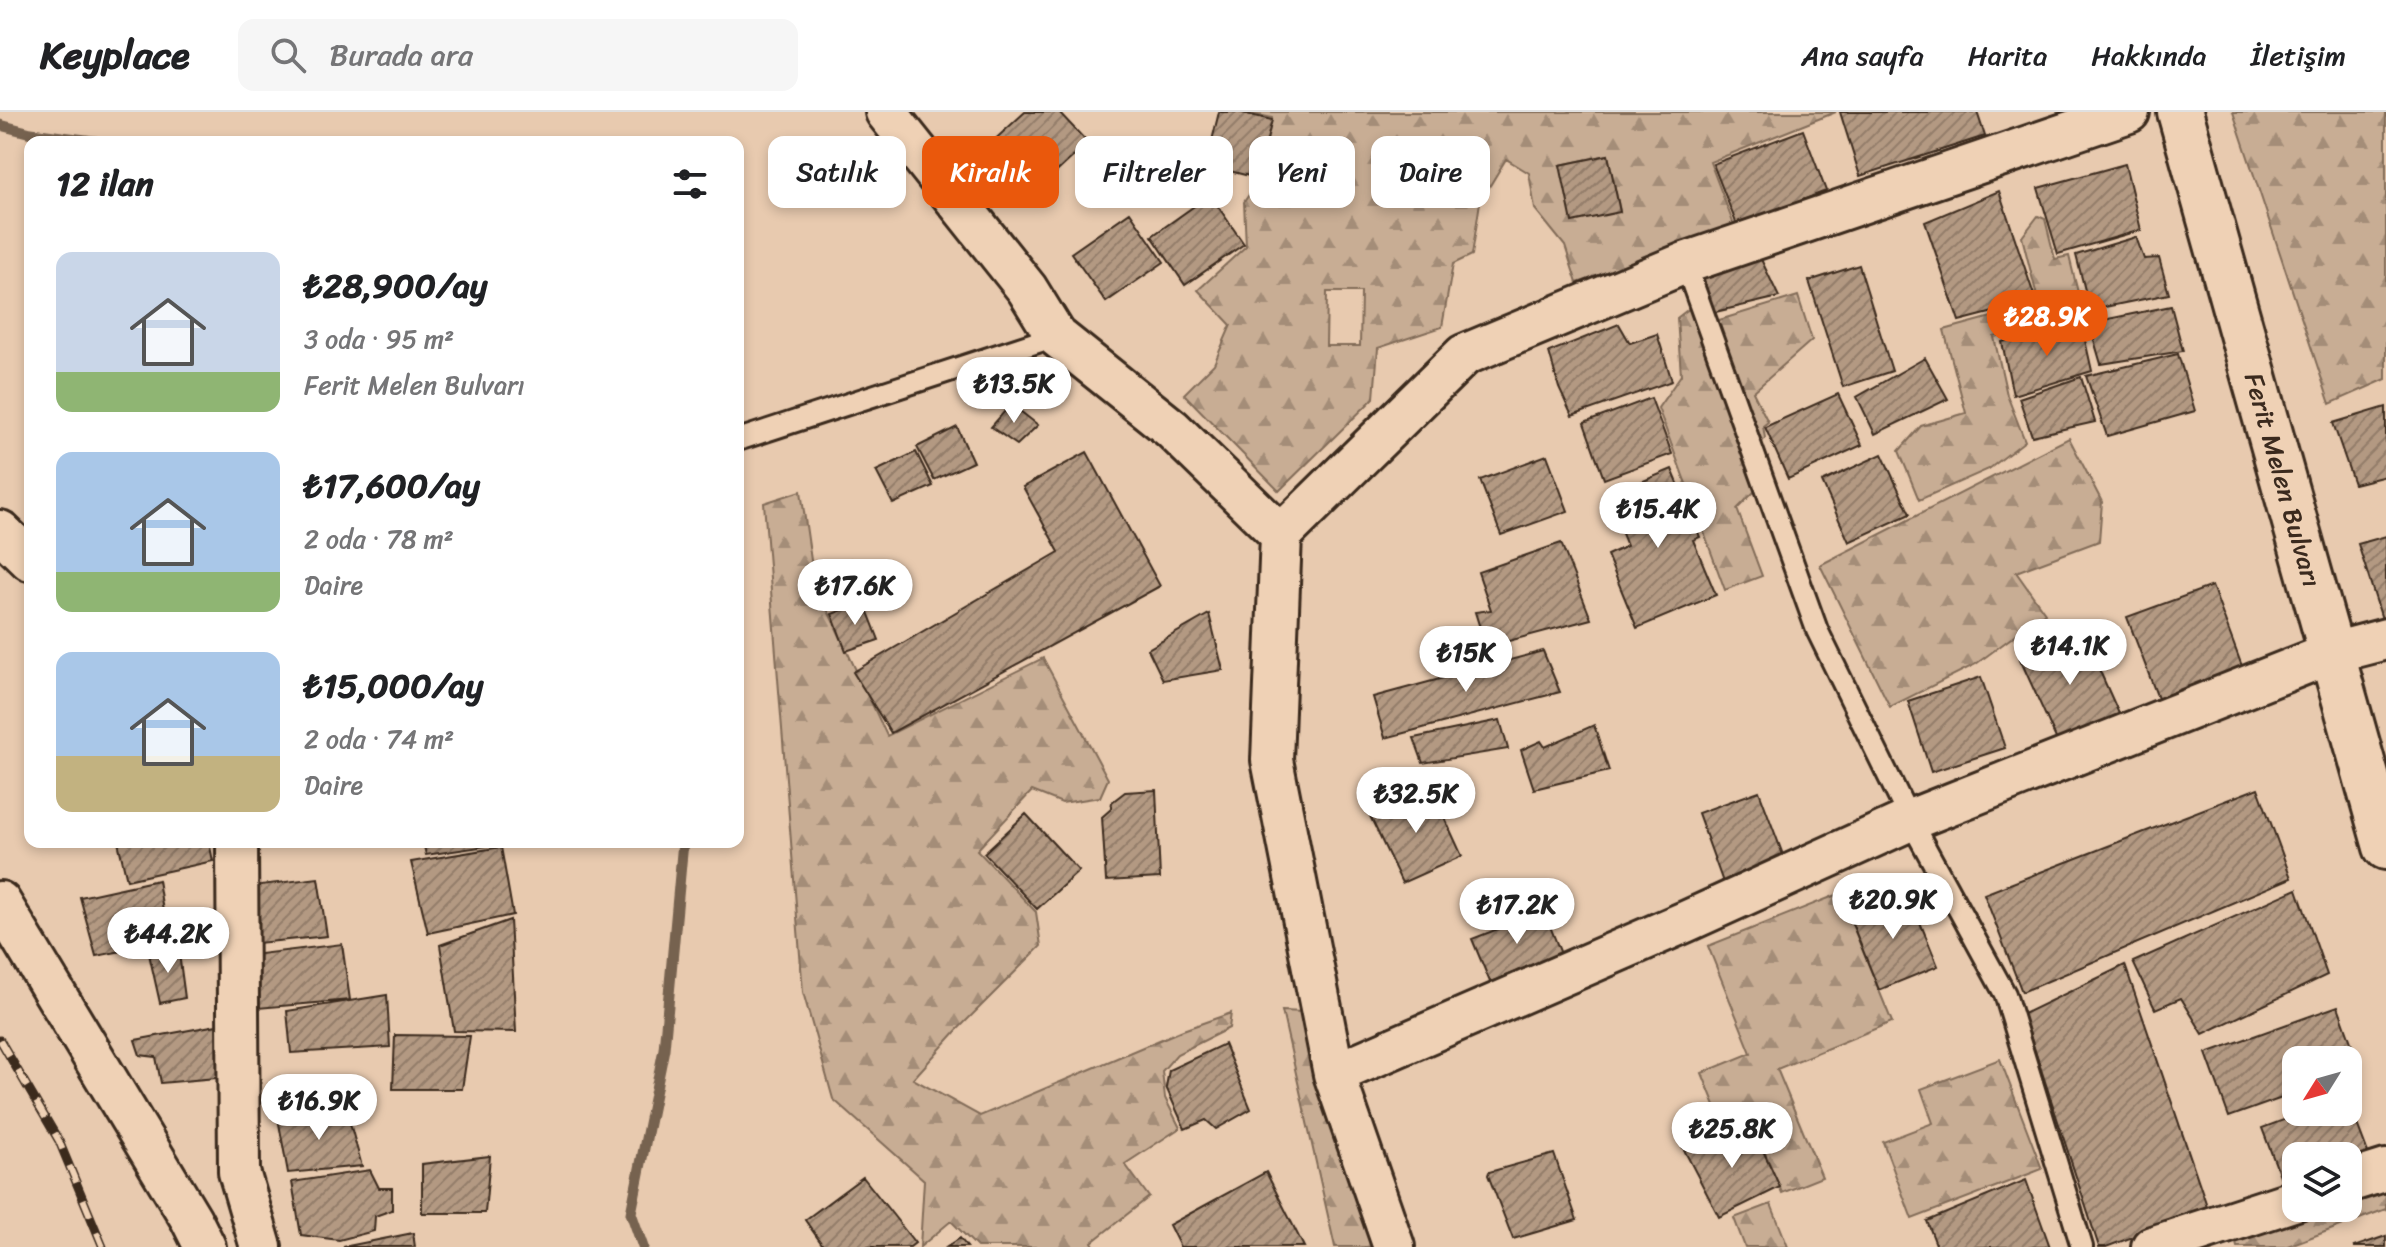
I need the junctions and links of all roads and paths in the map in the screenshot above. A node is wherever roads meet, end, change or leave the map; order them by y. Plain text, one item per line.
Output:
1 (886, 112) edge
2 (2129, 112) edge
3 (2180, 112) edge
4 (1685, 263) junction
5 (1056, 336) junction
6 (744, 438) edge
7 (0, 531) edge
8 (1281, 535) junction
9 (24, 554) edge
10 (2386, 639) edge
11 (2332, 653) junction
12 (1910, 820) junction
13 (2386, 847) edge
14 (237, 848) edge
15 (0, 902) edge
16 (1334, 1074) junction
17 (2386, 1170) edge
18 (2362, 1178) edge
19 (2282, 1205) edge
20 (205, 1247) edge
21 (261, 1247) edge
22 (1394, 1247) edge
23 (2082, 1247) edge
24 (2152, 1247) edge

1 - 5 street
2 - 4 street
3 - 11 main road, Ferit Melen Bulvarı
4 - 8 street
4 - 12 lane
5 - 6 lane
5 - 8 street
7 - 9 street
8 - 16 street
10 - 11 street
11 - 12 street
11 - 13 main road, Ferit Melen Bulvarı
12 - 16 street
12 - 23 lane
14 - 21 street
15 - 20 street
16 - 22 street
17 - 18 street
19 - 24 street

